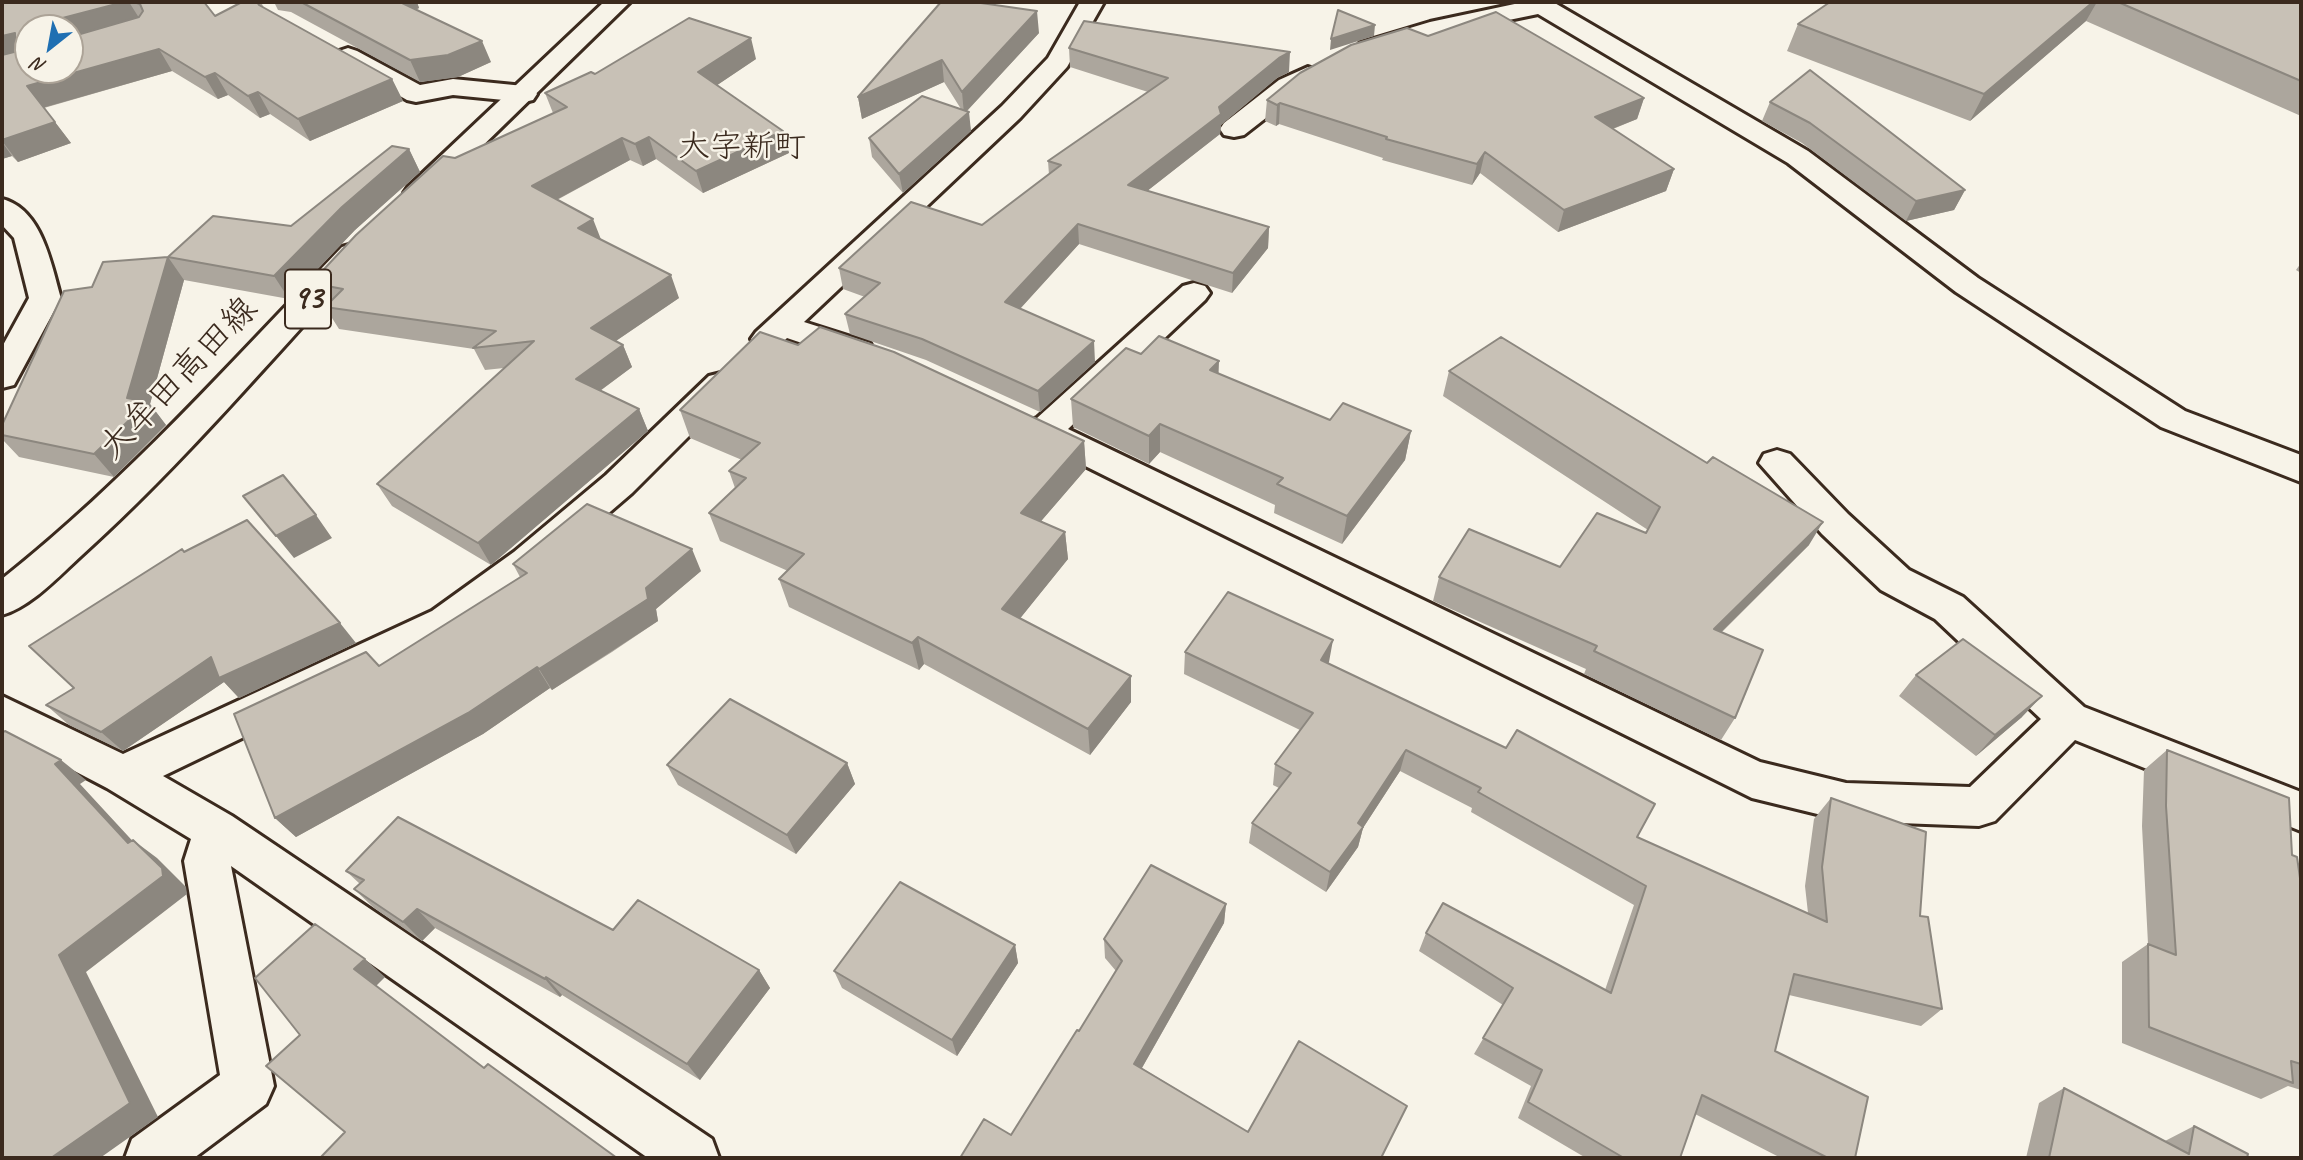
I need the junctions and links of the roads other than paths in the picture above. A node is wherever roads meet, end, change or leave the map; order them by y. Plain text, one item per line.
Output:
1 (618, 2) edge
2 (1092, 2) edge
3 (1538, 4) edge
4 (326, 44) edge
5 (524, 94) junction
6 (1234, 129) dead end
7 (2, 208) edge
8 (1194, 293) dead end
9 (781, 325) junction
10 (887, 361) edge
11 (2, 377) edge
12 (1008, 414) edge
13 (1044, 431) junction
14 (1777, 463) dead end
15 (2301, 469) edge
16 (2, 600) edge
17 (2, 713) edge
18 (2069, 719) junction
19 (122, 775) junction
20 (2301, 812) edge
21 (216, 830) junction
22 (151, 1158) edge
23 (693, 1158) edge

1 - 5 street, 大牟田高田線 / 93
2 - 9 street
3 - 6 street
3 - 15 street
4 - 5 street
5 - 16 street, 大牟田高田線 / 93
7 - 11 street
8 - 13 street
9 - 10 street
9 - 19 street
12 - 13 street
13 - 18 street
14 - 18 street
17 - 19 street
18 - 20 street
19 - 21 street
21 - 22 street
21 - 23 street

